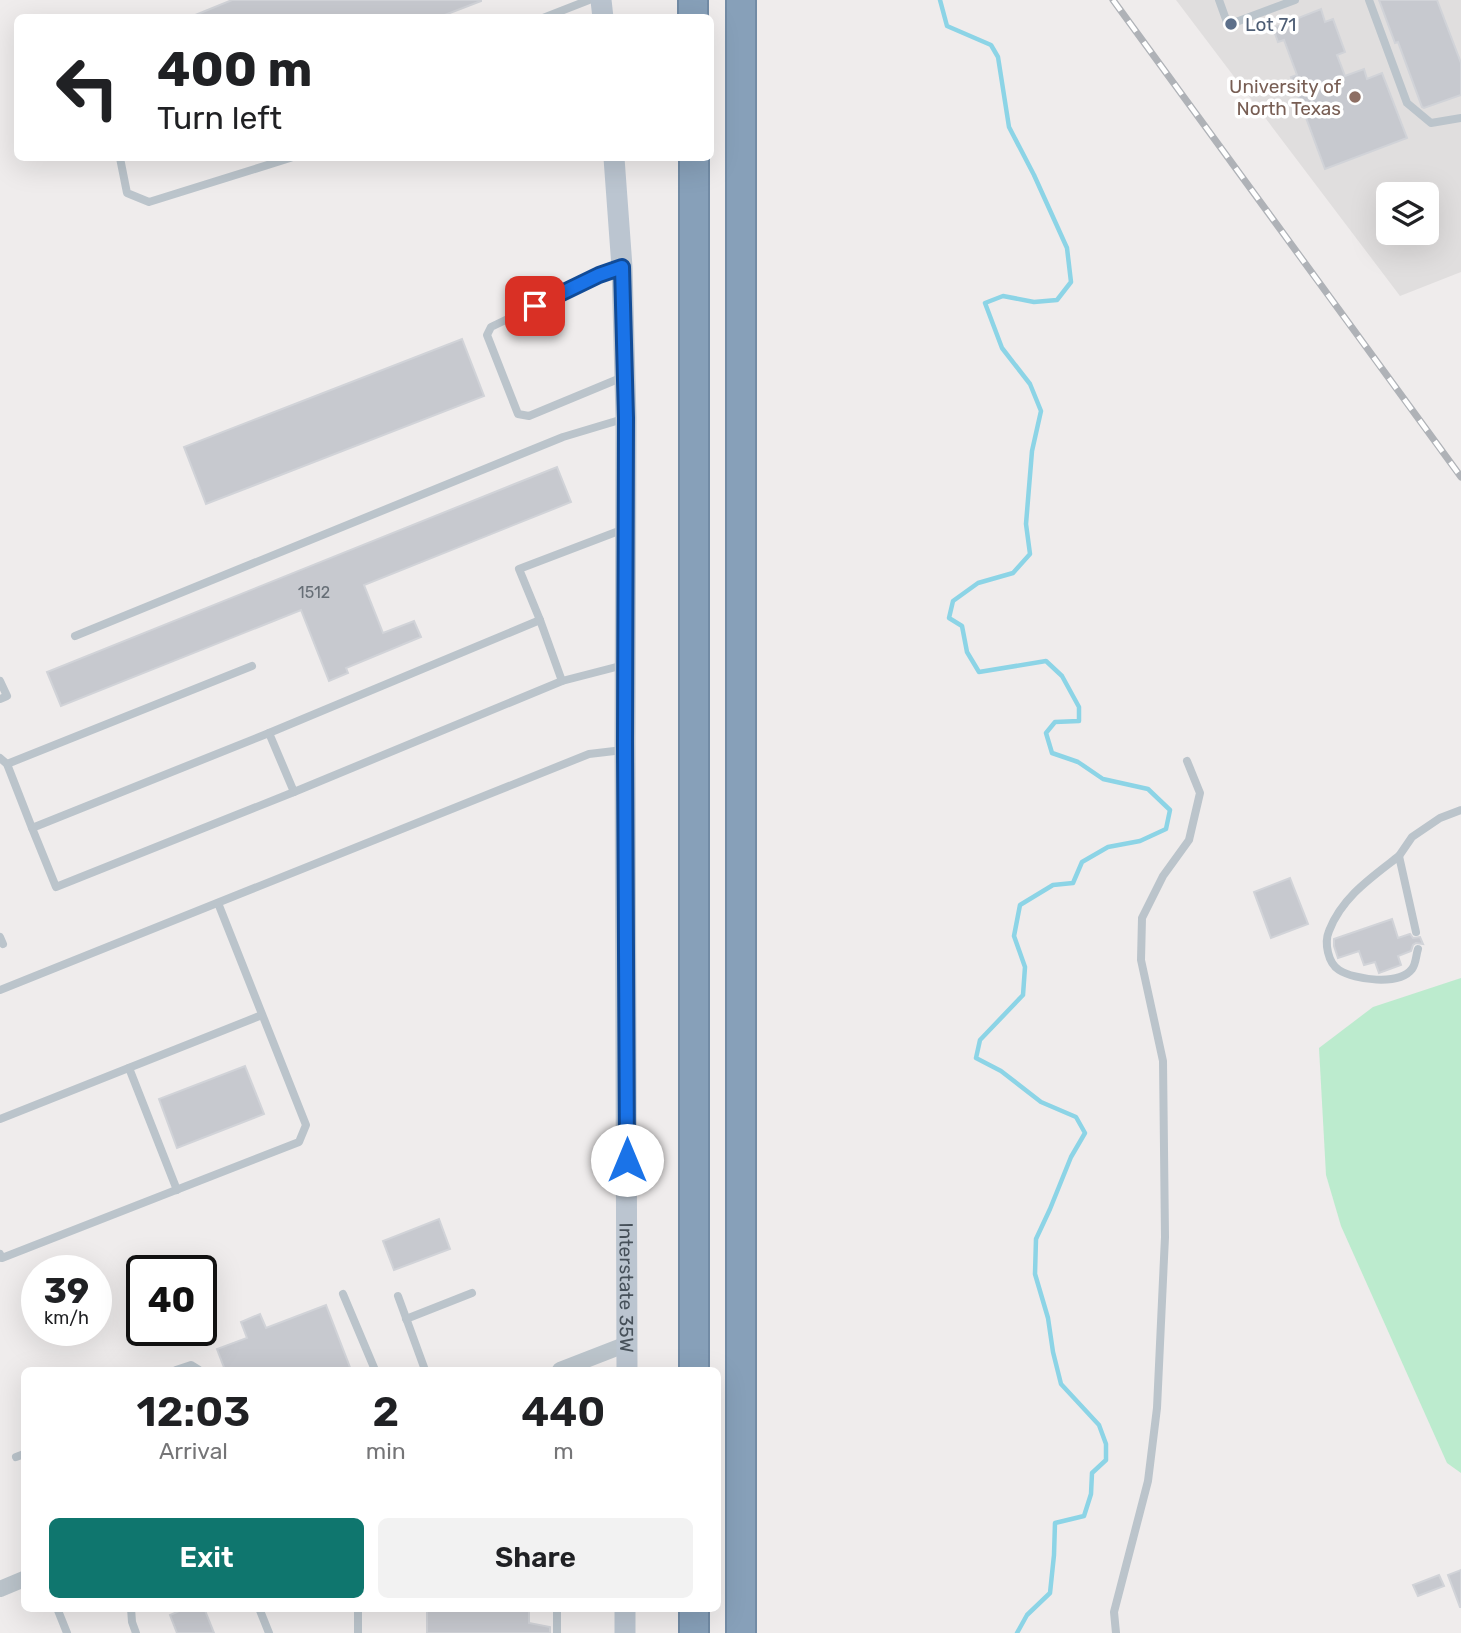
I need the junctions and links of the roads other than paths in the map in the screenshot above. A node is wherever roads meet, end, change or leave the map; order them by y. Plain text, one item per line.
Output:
1 (589, 0) edge
2 (741, 0) edge
3 (1219, 0) edge
4 (1295, 0) edge
5 (1369, 0) edge
6 (553, 14) edge
7 (1461, 118) edge
8 (121, 161) edge
9 (276, 161) edge
10 (614, 161) edge
11 (694, 161) edge
12 (622, 267) junction
13 (625, 376) junction
14 (626, 418) junction
15 (626, 528) junction
16 (540, 620) junction
17 (75, 636) dead end
18 (626, 665) junction
19 (253, 666) dead end
20 (0, 681) edge
21 (562, 681) junction
22 (0, 699) edge
23 (269, 733) junction
24 (625, 750) junction
25 (4, 761) edge
26 (1187, 761) dead end
27 (294, 792) junction
28 (1461, 810) edge
29 (32, 828) junction
30 (1399, 856) junction
31 (218, 903) junction
32 (1416, 932) dead end
33 (1418, 948) dead end
34 (0, 990) edge
35 (262, 1015) junction
36 (129, 1068) junction
37 (0, 1119) edge
38 (177, 1190) junction
39 (0, 1254) edge
40 (472, 1293) dead end
41 (343, 1294) dead end
42 (398, 1296) dead end
43 (406, 1319) junction
44 (627, 1344) junction
45 (374, 1367) edge
46 (424, 1367) edge
47 (568, 1367) edge
48 (627, 1367) edge
49 (694, 1367) edge
50 (21, 1580) edge
51 (0, 1589) edge
52 (59, 1612) edge
53 (131, 1612) edge
54 (261, 1612) edge
55 (358, 1612) edge
56 (557, 1612) edge
57 (625, 1612) edge
58 (694, 1612) edge
59 (67, 1633) edge
60 (136, 1633) edge
61 (269, 1633) edge
62 (358, 1633) edge
63 (557, 1633) edge
64 (625, 1633) edge
65 (694, 1633) edge
66 (741, 1633) edge
67 (1116, 1633) edge

1 - 6 lane
2 - 66 highway
3 - 4 lane
5 - 7 lane
8 - 9 lane
10 - 12 street, Interstate 35W
11 - 49 highway
12 - 13 street, Interstate 35W
12 - 13 lane
13 - 14 street, Interstate 35W
14 - 15 street, Interstate 35W
14 - 17 lane
15 - 16 lane
15 - 18 street, Interstate 35W
16 - 21 lane
16 - 23 lane
18 - 21 lane
18 - 24 street, Interstate 35W
19 - 25 lane
20 - 22 lane
21 - 27 lane
23 - 27 lane
23 - 29 lane
24 - 31 lane
24 - 44 street, Interstate 35W
25 - 29 lane
26 - 67 lane
27 - 29 lane
28 - 30 lane
30 - 32 lane
30 - 33 lane
31 - 34 lane
31 - 35 lane
35 - 36 lane
35 - 38 lane
36 - 37 lane
36 - 38 lane
38 - 39 lane
40 - 43 lane
41 - 45 lane
42 - 43 lane
43 - 46 lane
44 - 47 street
44 - 48 street, Interstate 35W
50 - 51 street
52 - 59 lane
53 - 60 lane
54 - 61 lane
55 - 62 lane
56 - 63 lane
57 - 64 street
58 - 65 highway

